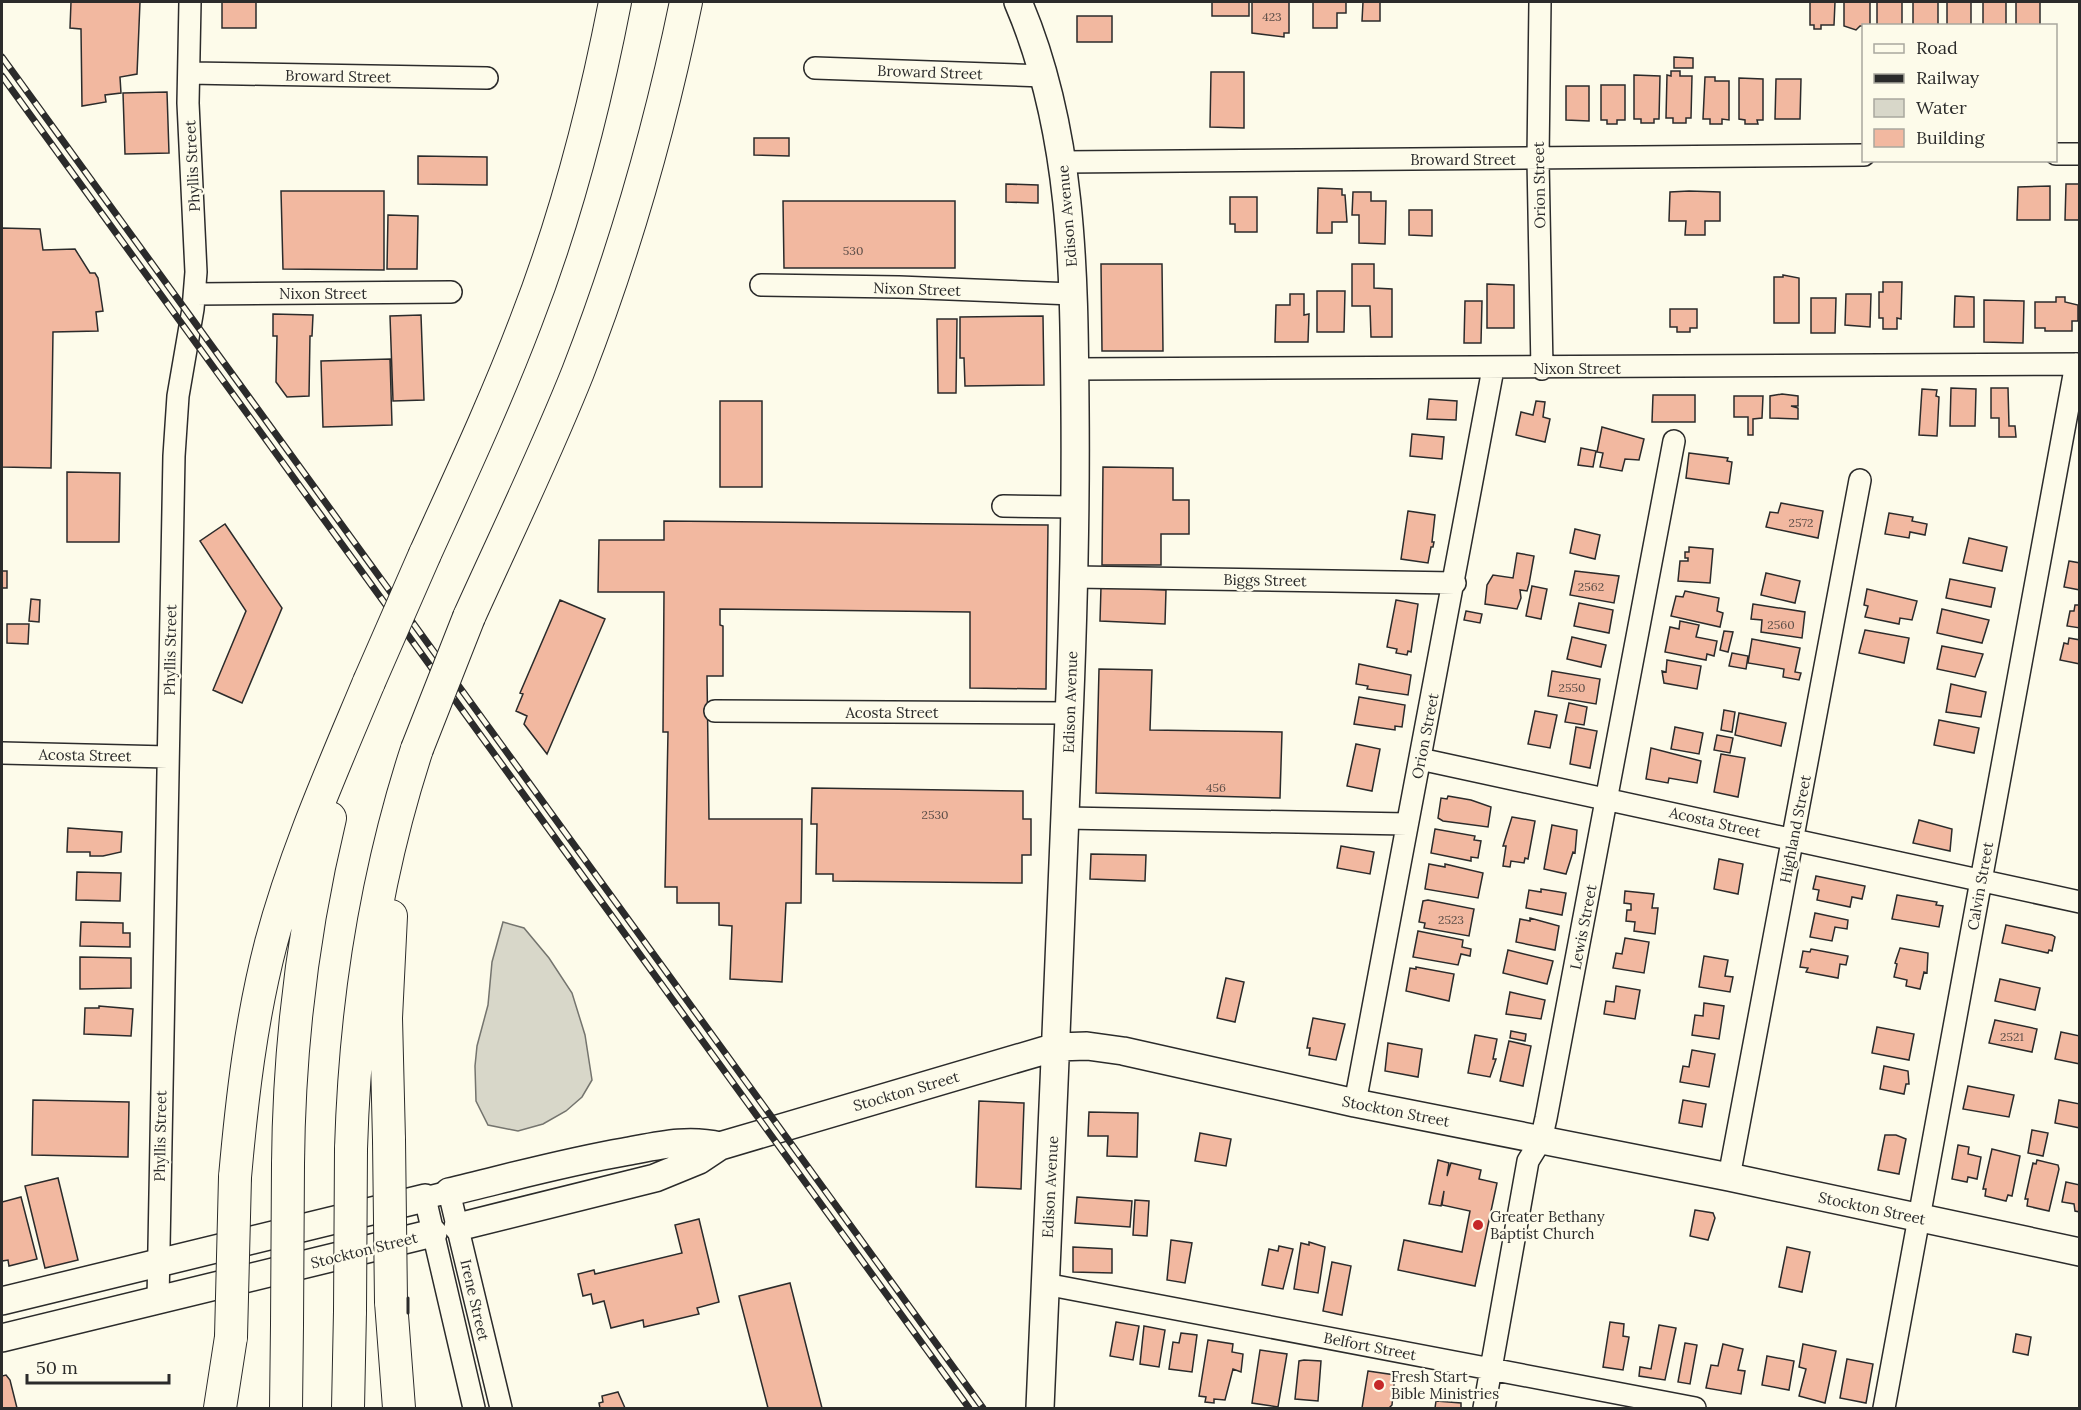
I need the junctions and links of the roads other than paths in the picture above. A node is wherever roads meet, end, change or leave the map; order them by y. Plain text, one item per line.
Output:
1 (190, 2) edge
2 (615, 2) edge
3 (686, 2) edge
4 (1018, 2) edge
5 (1540, 2) edge
6 (815, 68) dead end
7 (189, 74) junction
8 (1044, 76) junction
9 (487, 78) dead end
10 (2057, 154) edge
11 (2079, 154) edge
12 (1862, 155) edge
13 (1538, 159) junction
14 (1063, 162) junction
15 (761, 285) dead end
16 (451, 292) dead end
17 (195, 294) junction
18 (1073, 294) junction
19 (2078, 364) edge
20 (1075, 369) junction
21 (1493, 369) junction
22 (1542, 369) junction
23 (1674, 441) dead end
24 (1860, 480) dead end
25 (1003, 506) dead end
26 (1076, 507) junction
27 (1075, 577) junction
28 (1455, 583) junction
29 (369, 682) junction
30 (715, 711) dead end
31 (1070, 713) junction
32 (417, 749) junction
33 (2, 753) edge
34 (168, 756) junction
35 (1420, 759) junction
36 (1608, 798) junction
37 (1065, 818) junction
38 (1407, 824) junction
39 (1793, 840) junction
40 (1981, 880) junction
41 (2079, 902) edge
42 (1056, 1047) junction
43 (1355, 1103) junction
44 (1541, 1140) junction
45 (720, 1146) junction
46 (1729, 1177) junction
47 (437, 1195) junction
48 (1919, 1218) junction
49 (445, 1230) junction
50 (2079, 1252) edge
51 (158, 1263) junction
52 (1046, 1284) junction
53 (158, 1300) junction
54 (2, 1301) edge
55 (231, 1337) junction
56 (2, 1338) edge
57 (1491, 1369) junction
58 (220, 1408) edge
59 (230, 1408) edge
60 (286, 1408) edge
61 (348, 1408) edge
62 (399, 1408) edge
63 (474, 1408) edge
64 (501, 1408) edge
65 (1040, 1408) edge
66 (1484, 1408) edge
67 (1695, 1408) edge
68 (1884, 1408) edge

1 - 7 street, Phyllis Street
2 - 29 highway, bridge
3 - 32 highway, bridge
4 - 8 main road, Edison Avenue
5 - 13 street, Orion Street
6 - 8 street, Broward Street
7 - 9 street, Broward Street
7 - 17 street, Phyllis Street
8 - 14 main road, Edison Avenue
10 - 11 street
12 - 13 street, Broward Street
13 - 14 street, Broward Street
13 - 22 street, Orion Street
14 - 18 main road, Edison Avenue
15 - 18 street, Nixon Street
16 - 17 street, Nixon Street
17 - 34 street, Phyllis Street
18 - 20 main road, Edison Avenue
19 - 22 street, Nixon Street
19 - 40 street, Calvin Street
20 - 21 street, Nixon Street
20 - 26 main road, Edison Avenue
21 - 22 street, Nixon Street
21 - 28 street, Orion Street
23 - 36 street, Lewis Street
24 - 39 street, Highland Street
25 - 26 street
26 - 27 main road, Edison Avenue
27 - 28 street, Biggs Street
27 - 31 main road, Edison Avenue
28 - 35 street, Orion Street
29 - 55 highway, bridge
29 - 60 highway, bridge
30 - 31 street, Acosta Street
31 - 37 main road, Edison Avenue
32 - 61 highway, bridge
32 - 62 highway, bridge
33 - 34 street, Acosta Street
34 - 51 street, Phyllis Street
35 - 36 street, Acosta Street
35 - 38 street, Orion Street
36 - 39 street, Acosta Street
36 - 44 street, Lewis Street
37 - 38 street
37 - 42 main road, Edison Avenue
38 - 43 street, Orion Street
39 - 40 street, Acosta Street
39 - 46 street, Highland Street
40 - 41 street, Acosta Street
40 - 48 street, Calvin Street
42 - 43 main road, Stockton Street
42 - 45 main road, Stockton Street
42 - 52 main road, Edison Avenue
43 - 44 main road, Stockton Street
44 - 46 main road, Stockton Street
44 - 57 street, Lewis Street
45 - 47 main road, Stockton Street
45 - 49 main road, Stockton Street
46 - 48 main road, Stockton Street
47 - 49 street, Irene Street
47 - 51 main road, Stockton Street
48 - 50 main road, Stockton Street
48 - 68 street, Calvin Street
49 - 53 main road, Stockton Street
49 - 63 street, Irene Street
49 - 64 street, Irene Street
51 - 53 street, Phyllis Street
51 - 54 main road, Stockton Street
52 - 57 street, Belfort Street
52 - 65 main road, Edison Avenue
53 - 56 main road, Stockton Street
55 - 58 highway
55 - 59 highway
57 - 66 street, Lewis Street
57 - 67 street, Belfort Street

